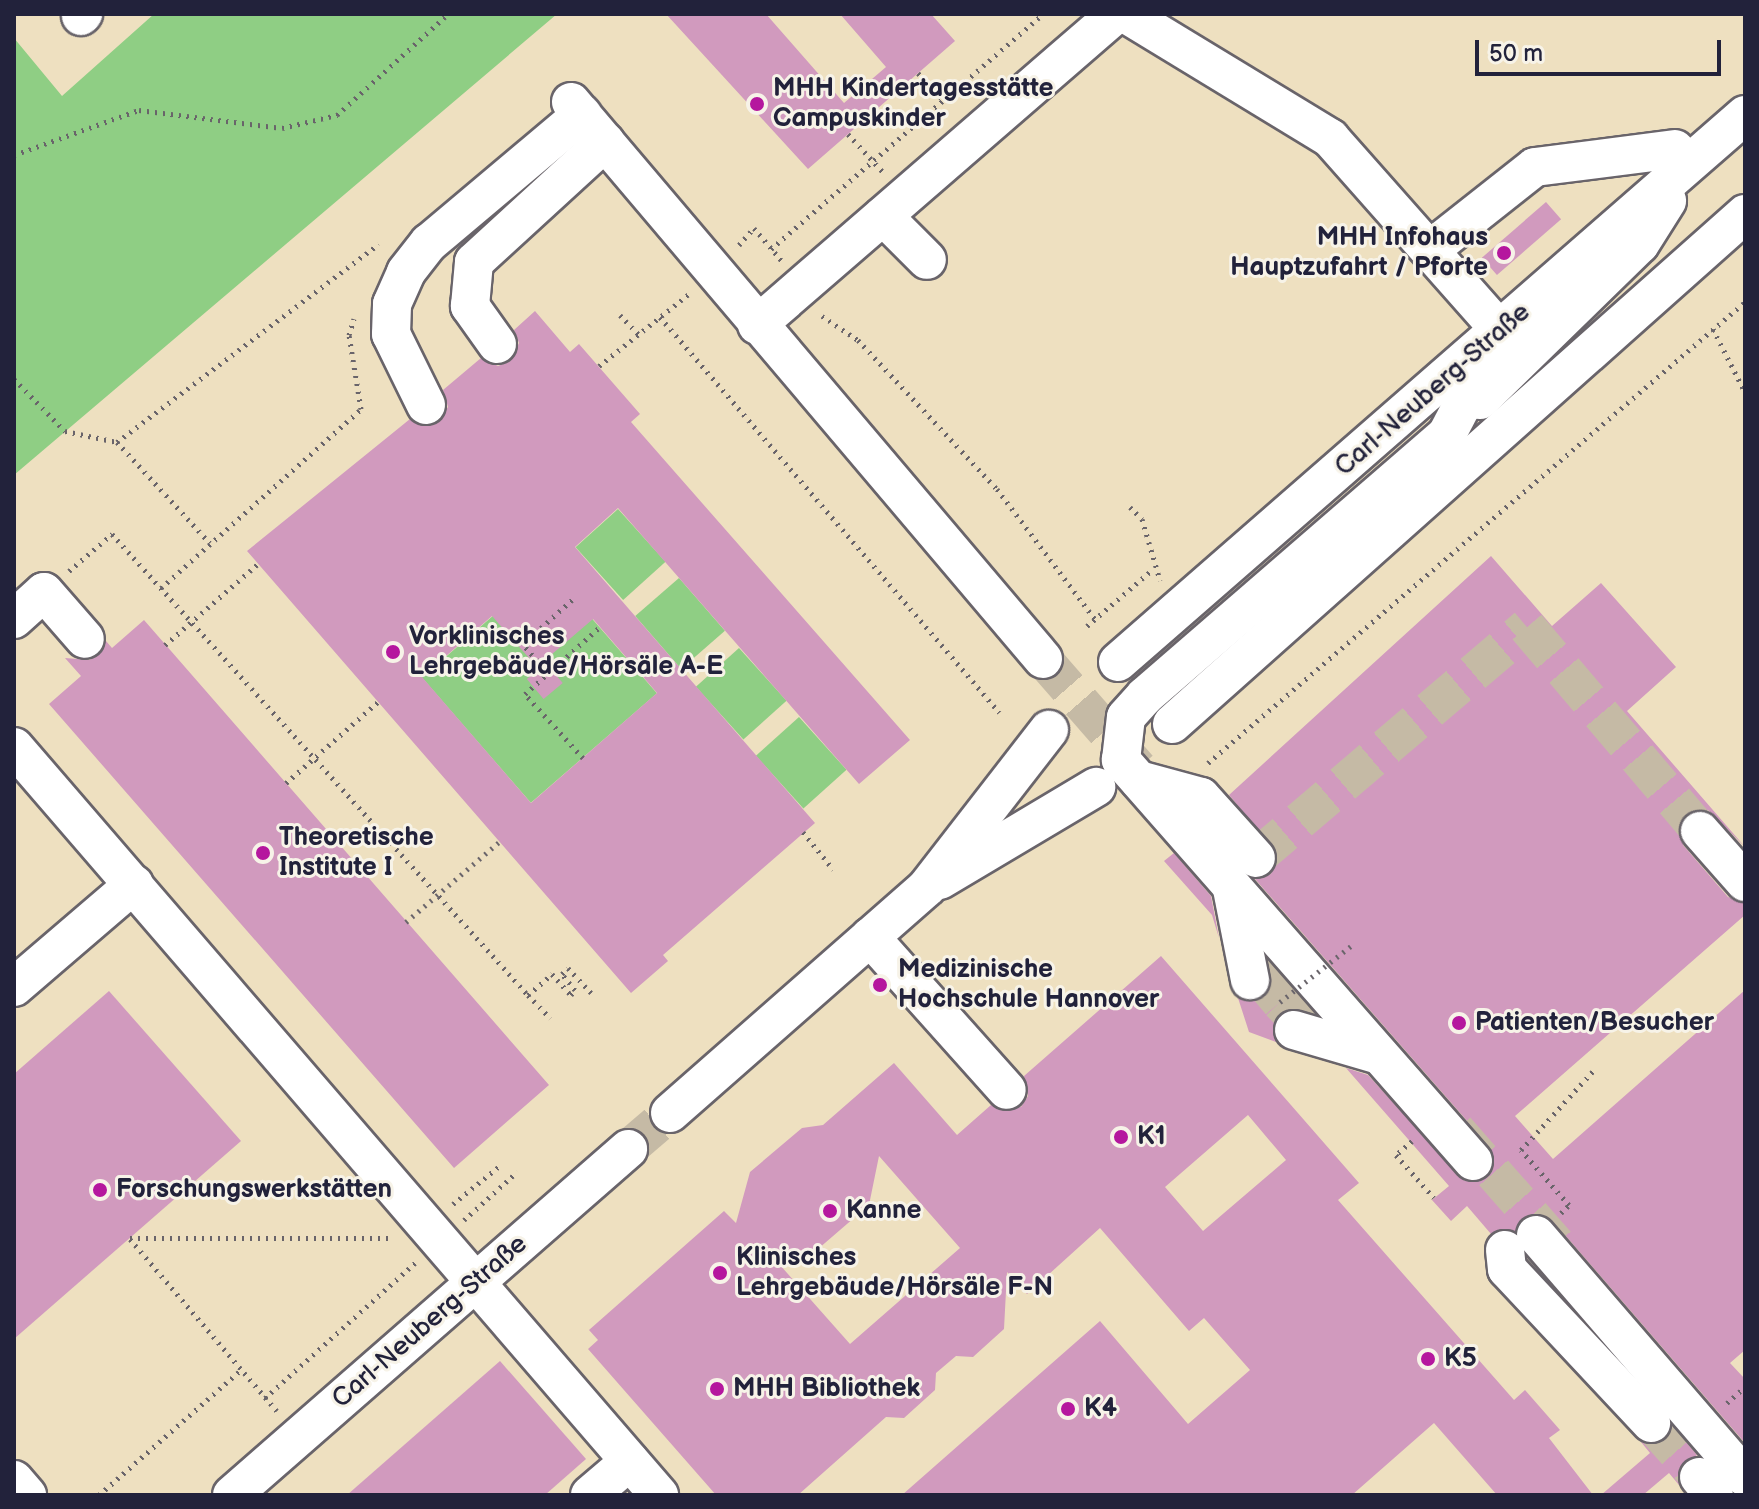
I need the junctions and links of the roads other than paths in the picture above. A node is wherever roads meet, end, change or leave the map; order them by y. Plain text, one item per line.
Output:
1 (1116, 14) edge
2 (1126, 14) edge
3 (1745, 115) edge
4 (586, 119) junction
5 (1684, 156) junction
6 (1745, 214) edge
7 (883, 216) junction
8 (1745, 241) edge
9 (1431, 249) junction
10 (927, 260) dead end
11 (1691, 268) junction
12 (757, 325) junction
13 (1501, 331) junction
14 (497, 344) dead end
15 (426, 405) dead end
16 (1447, 434) junction
17 (14, 619) edge
18 (85, 639) dead end
19 (1043, 659) tunnel mouth
20 (1118, 662) dead end
21 (1172, 724) dead end
22 (1049, 730) dead end
23 (14, 747) edge
24 (1096, 787) dead end
25 (1700, 831) tunnel mouth
26 (1243, 871) junction
27 (1745, 882) edge
28 (134, 884) junction
29 (927, 887) junction
30 (870, 937) junction
31 (14, 987) edge
32 (1379, 1055) junction
33 (1007, 1090) dead end
34 (670, 1113) tunnel mouth
35 (628, 1149) tunnel mouth
36 (1473, 1161) tunnel mouth
37 (480, 1279) junction
38 (1651, 1423) tunnel mouth
39 (630, 1461) junction
40 (1745, 1477) edge
41 (14, 1480) edge
42 (27, 1495) edge
43 (232, 1495) edge
44 (590, 1495) edge
45 (659, 1495) edge

1 - 7 lane
2 - 9 lane
3 - 5 lane, Carl-Neuberg-Straße
4 - 12 lane
4 - 14 lane
4 - 15 lane
5 - 9 lane
5 - 13 lane, Carl-Neuberg-Straße
5 - 16 lane
6 - 11 lane
7 - 10 lane
7 - 12 lane
8 - 11 lane
9 - 13 lane
11 - 21 lane
12 - 19 lane
13 - 16 lane
13 - 20 lane, Carl-Neuberg-Straße
16 - 26 lane
17 - 18 lane
22 - 29 lane
23 - 28 lane
24 - 29 lane
25 - 27 lane
26 - 32 lane
26 - 32 lane
28 - 31 lane
28 - 37 lane
29 - 30 lane
30 - 33 lane
30 - 34 lane
32 - 36 lane
35 - 37 lane, Carl-Neuberg-Straße
37 - 39 lane
37 - 43 lane, Carl-Neuberg-Straße
38 - 40 lane
39 - 44 lane
39 - 45 lane
41 - 42 lane

